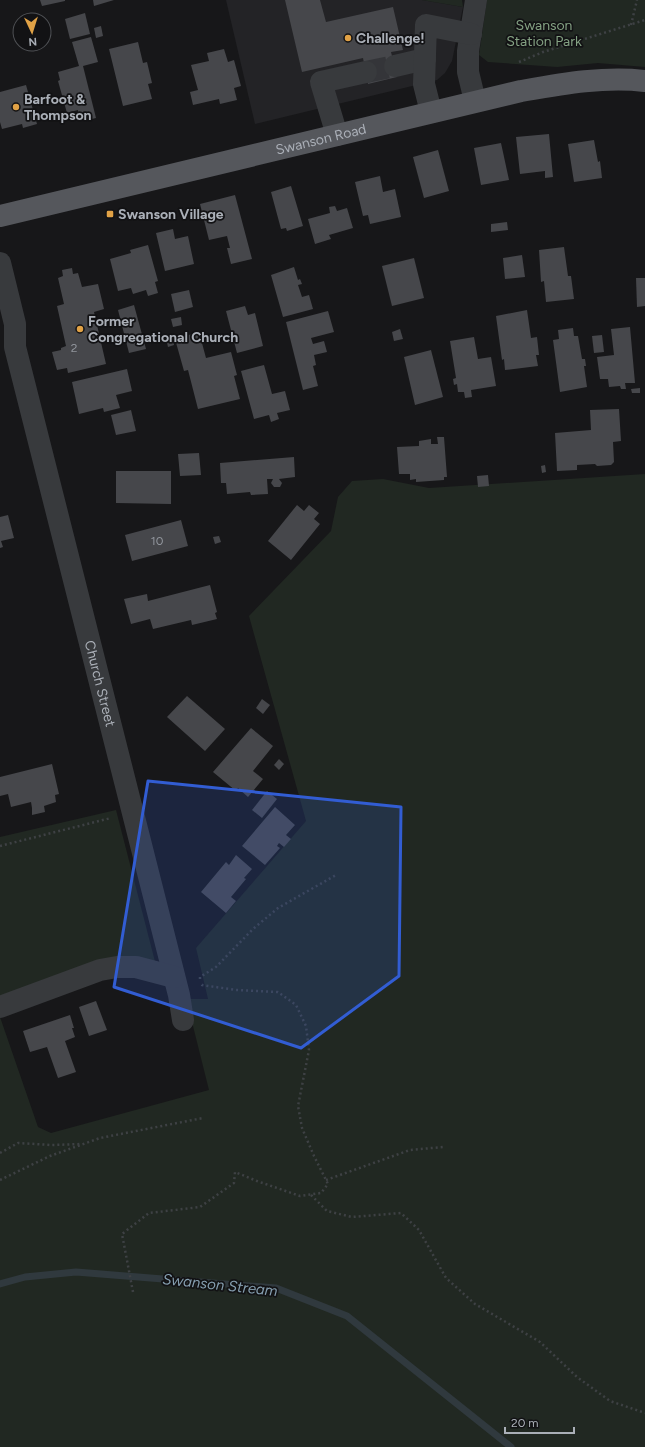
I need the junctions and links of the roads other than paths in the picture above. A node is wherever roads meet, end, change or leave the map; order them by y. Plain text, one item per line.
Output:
1 (476, 0) edge
2 (470, 34) junction
3 (425, 59) junction
4 (394, 66) tunnel mouth
5 (366, 72) tunnel mouth
6 (645, 81) edge
7 (475, 101) junction
8 (431, 112) junction
9 (337, 135) junction
10 (0, 216) edge
11 (0, 264) edge
12 (0, 325) edge
13 (15, 347) junction
14 (174, 977) junction
15 (0, 1006) edge
16 (183, 1020) dead end

1 - 2 street
2 - 3 street
2 - 7 street
3 - 4 street
3 - 8 street
5 - 9 street
6 - 7 main road, Swanson Road
7 - 8 main road, Swanson Road
8 - 9 main road, Swanson Road
9 - 10 main road, Swanson Road
11 - 13 street, Church Street
12 - 13 street, Church Street
13 - 14 street, Church Street
14 - 15 street
14 - 16 street, Church Street

